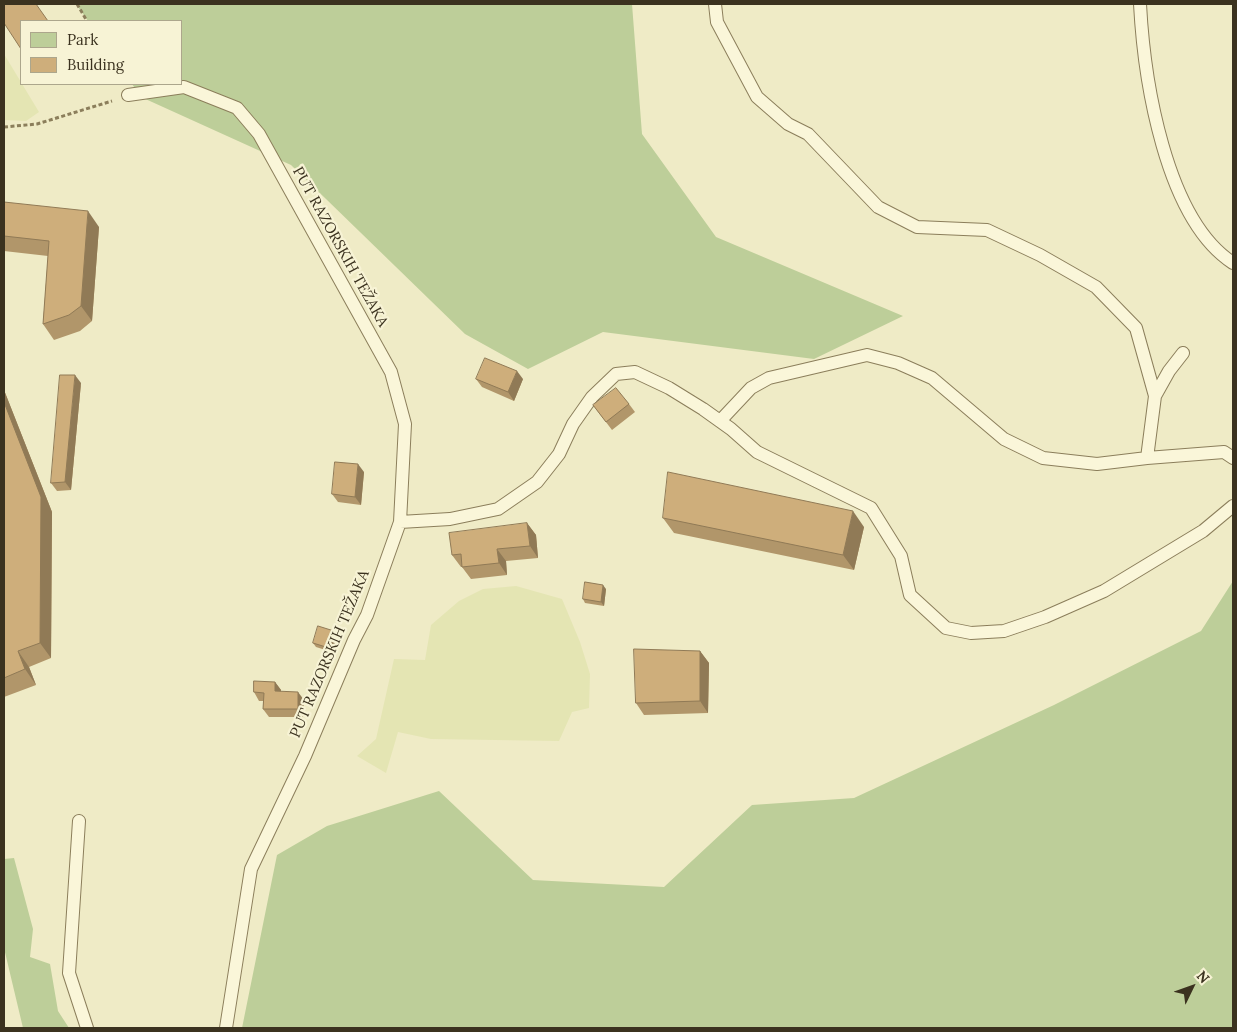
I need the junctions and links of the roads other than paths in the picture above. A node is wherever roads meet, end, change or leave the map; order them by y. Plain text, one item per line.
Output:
1 (715, 4) edge
2 (1140, 4) edge
3 (128, 95) road end
4 (1233, 263) edge
5 (1183, 353) dead end
6 (1155, 396) junction
7 (720, 421) junction
8 (1147, 458) junction
9 (1233, 458) edge
10 (1233, 506) edge
11 (400, 522) junction
12 (78, 821) dead end
13 (87, 1028) edge
14 (226, 1028) edge

1 - 6 lane
2 - 4 lane
3 - 11 lane, PUT RAZORSKIH TEŽAKA
5 - 6 lane
6 - 8 lane
7 - 8 lane
7 - 10 lane
7 - 11 lane
8 - 9 lane
11 - 14 lane, PUT RAZORSKIH TEŽAKA
12 - 13 lane

